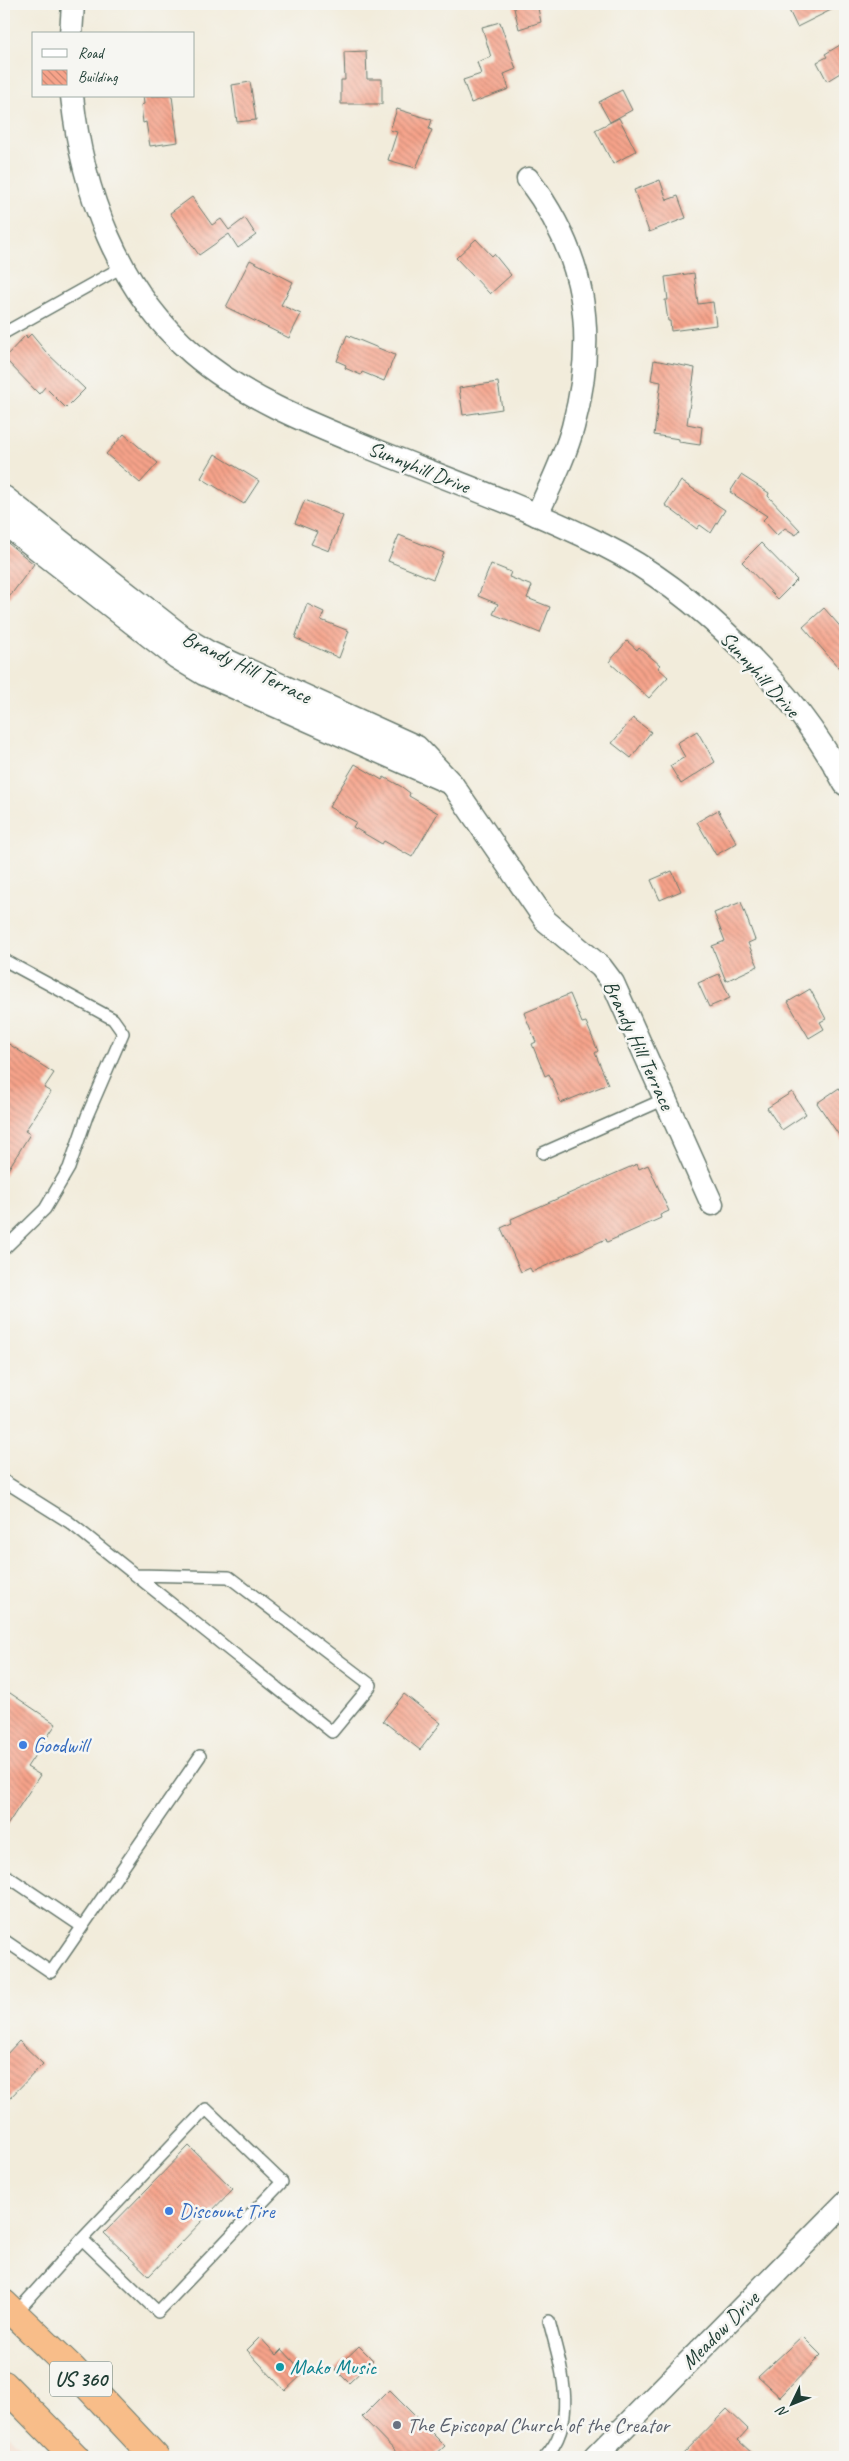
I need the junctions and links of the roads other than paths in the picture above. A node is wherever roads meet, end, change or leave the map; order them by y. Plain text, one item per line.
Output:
1 (73, 4) edge
2 (71, 32) edge
3 (72, 98) edge
4 (528, 179) dead end
5 (124, 266) junction
6 (4, 333) edge
7 (4, 496) edge
8 (537, 515) junction
9 (4, 523) edge
10 (452, 784) junction
11 (845, 784) edge
12 (4, 960) edge
13 (665, 1099) junction
14 (542, 1153) dead end
15 (712, 1204) dead end
16 (4, 1249) edge
17 (4, 1481) edge
18 (136, 1575) junction
19 (200, 1756) dead end
20 (4, 1874) edge
21 (81, 1926) junction
22 (4, 1940) edge
23 (845, 2203) edge
24 (82, 2239) junction
25 (9, 2309) edge
26 (548, 2321) dead end
27 (4, 2385) edge
28 (75, 2457) edge
29 (155, 2457) edge
30 (545, 2457) edge
31 (595, 2457) edge

1 - 2 street
3 - 5 street, Sunnyhill Drive
4 - 8 street
5 - 6 lane
5 - 8 street, Sunnyhill Drive
7 - 10 street, Brandy Hill Terrace
8 - 11 street, Sunnyhill Drive
9 - 10 street, Brandy Hill Terrace
10 - 13 street, Brandy Hill Terrace
12 - 16 lane
13 - 14 lane
13 - 15 street, Brandy Hill Terrace
17 - 18 lane
18 - 18 lane
19 - 21 lane
20 - 21 lane
21 - 22 lane
23 - 31 street, Meadow Drive
24 - 24 lane
24 - 25 lane
25 - 29 highway, US 360
26 - 30 lane
27 - 28 highway, US 360

